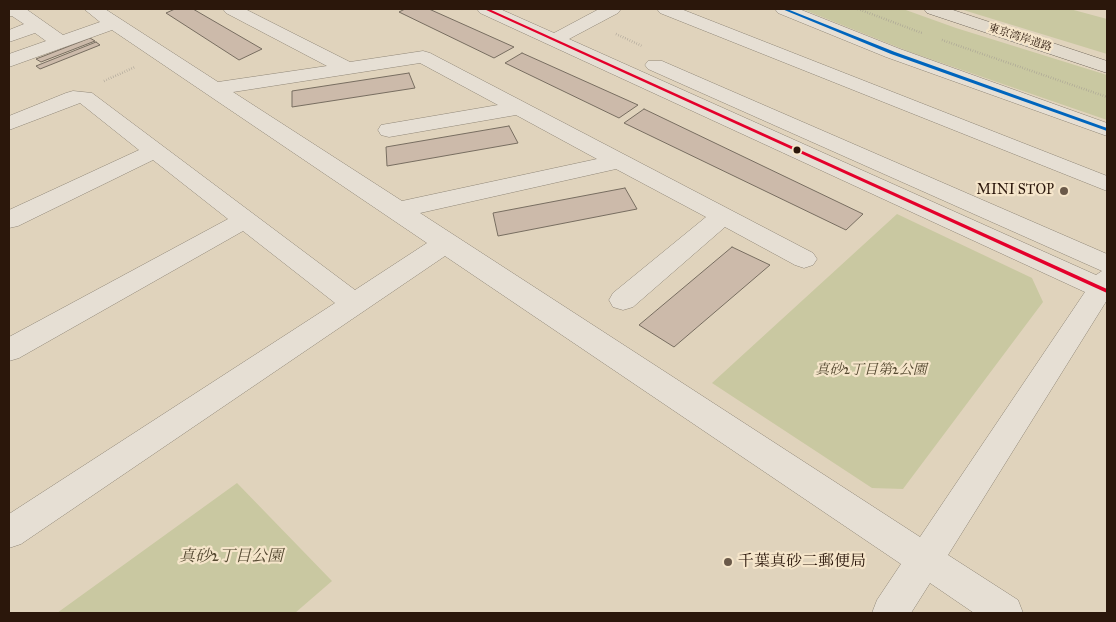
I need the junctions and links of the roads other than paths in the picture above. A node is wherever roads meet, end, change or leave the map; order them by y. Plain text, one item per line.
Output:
1 (232, 9) edge
2 (486, 9) edge
3 (528, 9) edge
4 (612, 9) edge
5 (666, 9) edge
6 (784, 9) edge
7 (933, 9) edge
8 (9, 11) edge
9 (103, 16) edge
10 (38, 25) junction
11 (574, 29) junction
12 (9, 36) edge
13 (554, 40) junction
14 (61, 43) junction
15 (9, 61) edge
16 (1107, 66) edge
17 (348, 69) junction
18 (213, 89) junction
19 (519, 108) junction
20 (9, 124) edge
21 (389, 130) dead end
22 (1107, 130) edge
23 (154, 151) junction
24 (619, 161) junction
25 (1107, 184) edge
26 (397, 210) junction
27 (723, 216) junction
28 (9, 220) edge
29 (245, 220) junction
30 (446, 243) junction
31 (804, 259) dead end
32 (1106, 281) edge
33 (623, 300) dead end
34 (354, 304) junction
35 (9, 350) edge
36 (9, 533) edge
37 (926, 561) junction
38 (890, 613) edge
39 (1005, 613) edge

1 - 17 street
2 - 13 street
3 - 11 street
4 - 11 street
5 - 25 street
6 - 22 street
7 - 16 highway, 東京湾岸道路
8 - 10 street
9 - 14 street
9 - 18 street
10 - 12 street
10 - 14 street
11 - 13 street
11 - 32 street
13 - 32 street
14 - 15 street
17 - 18 street
17 - 19 street
18 - 26 street
19 - 21 street
19 - 24 street
20 - 23 street
23 - 28 street
23 - 29 street
24 - 26 street
24 - 27 street
26 - 30 street
27 - 31 street
27 - 33 street
29 - 34 street
29 - 35 street
30 - 34 street
30 - 37 street
32 - 37 street
34 - 36 street
37 - 38 street
37 - 39 street

